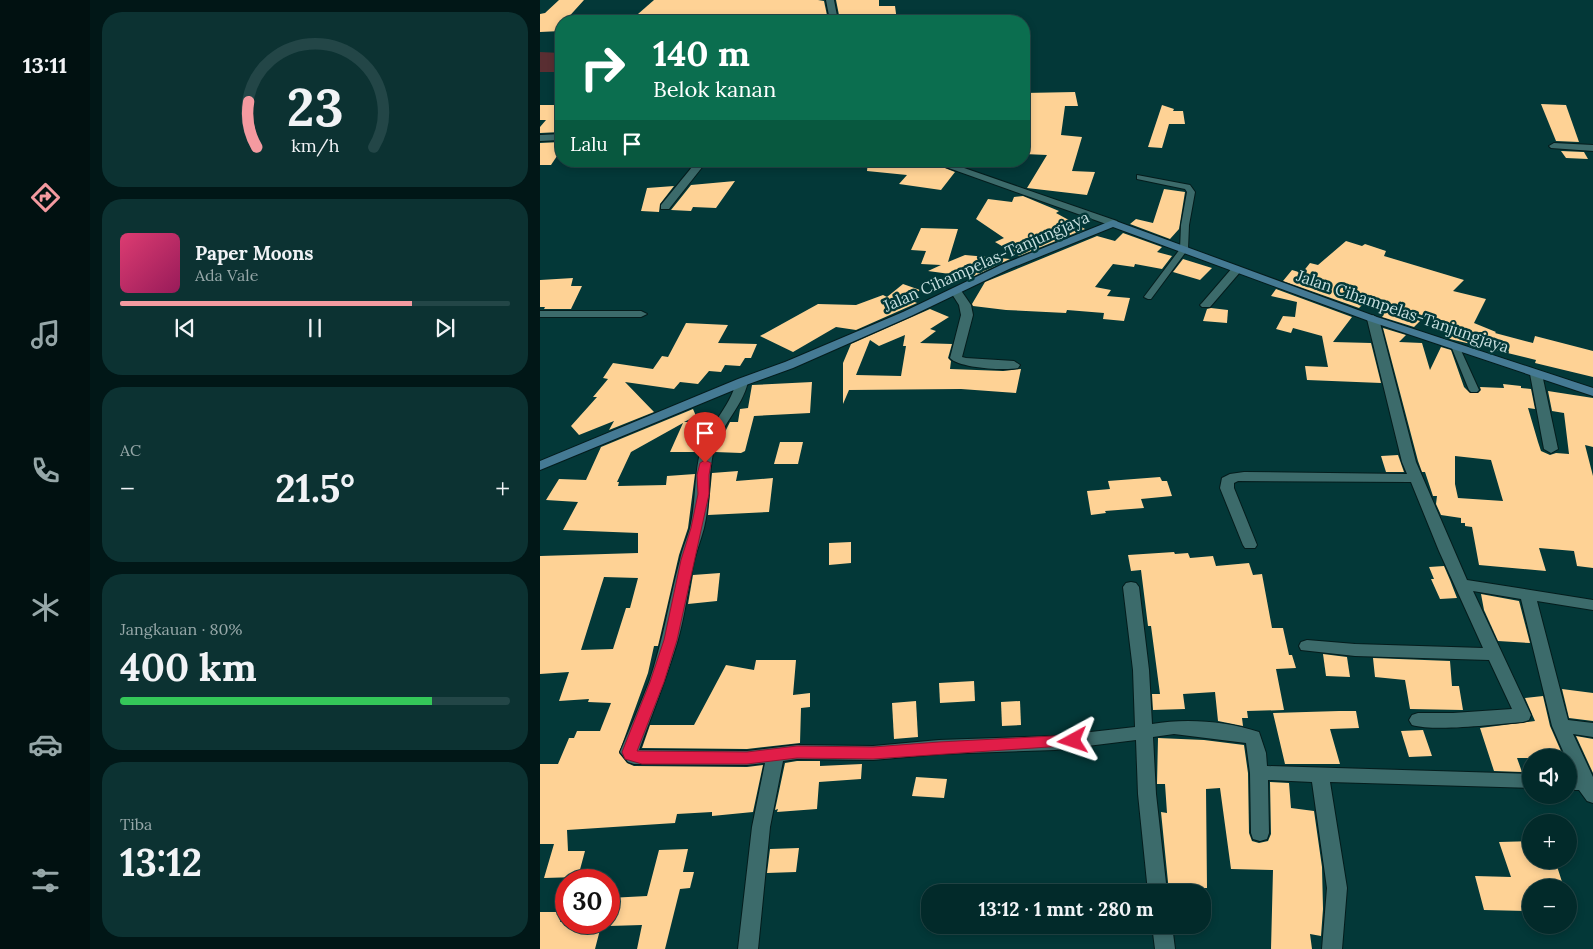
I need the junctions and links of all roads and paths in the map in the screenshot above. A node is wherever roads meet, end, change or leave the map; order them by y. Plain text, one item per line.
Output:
1 (830, 0) edge
2 (833, 15) edge
3 (540, 138) edge
4 (555, 138) edge
5 (1554, 146) dead end
6 (1593, 148) edge
7 (697, 167) edge
8 (951, 167) edge
9 (1140, 177) dead end
10 (665, 207) dead end
11 (1113, 223) junction
12 (1184, 249) junction
13 (1237, 269) junction
14 (956, 291) junction
15 (1148, 297) dead end
16 (1206, 305) dead end
17 (540, 314) edge
18 (641, 314) dead end
19 (1373, 319) junction
20 (1454, 346) junction
21 (1014, 365) dead end
22 (1536, 374) junction
23 (742, 382) junction
24 (1474, 390) dead end
25 (1593, 392) edge
26 (1552, 449) dead end
27 (540, 466) edge
28 (1416, 478) junction
29 (1250, 545) dead end
30 (1462, 584) junction
31 (1131, 587) dead end
32 (1527, 594) junction
33 (1593, 605) edge
34 (1307, 646) dead end
35 (1495, 654) junction
36 (1418, 720) dead end
37 (1561, 726) junction
38 (1593, 730) edge
39 (1144, 731) junction
40 (775, 755) junction
41 (1259, 773) junction
42 (1320, 776) junction
43 (1522, 781) edge
44 (1582, 787) edge
45 (1260, 832) dead end
46 (1157, 884) edge
47 (1163, 934) edge
48 (748, 949) edge
49 (1165, 949) edge
50 (1332, 949) edge

1 - 2 street
3 - 4 street
5 - 6 street
7 - 10 street
8 - 11 street
9 - 12 lane
11 - 12 main road, Jalan Cihampelas-Tanjungjaya
11 - 14 main road, Jalan Cihampelas-Tanjungjaya
12 - 13 main road, Jalan Cihampelas-Tanjungjaya
12 - 15 lane
13 - 16 street
13 - 19 main road, Jalan Cihampelas-Tanjungjaya
14 - 21 street
14 - 23 main road, Jalan Cihampelas-Tanjungjaya
17 - 18 street
19 - 20 main road, Jalan Cihampelas-Tanjungjaya
19 - 28 street
20 - 22 main road, Jalan Cihampelas-Tanjungjaya
20 - 24 lane
22 - 25 main road, Jalan Cihampelas-Tanjungjaya
22 - 26 street
23 - 27 main road, Jalan Cihampelas-Tanjungjaya
23 - 40 street
28 - 29 street
28 - 30 street
30 - 32 street
30 - 35 street
31 - 39 street
32 - 33 street
32 - 37 street
34 - 35 street
35 - 36 street
37 - 38 street
37 - 44 street
39 - 40 street
39 - 41 street
39 - 46 street
40 - 48 street
41 - 42 street
41 - 45 street
42 - 43 street
42 - 50 street
47 - 49 street

